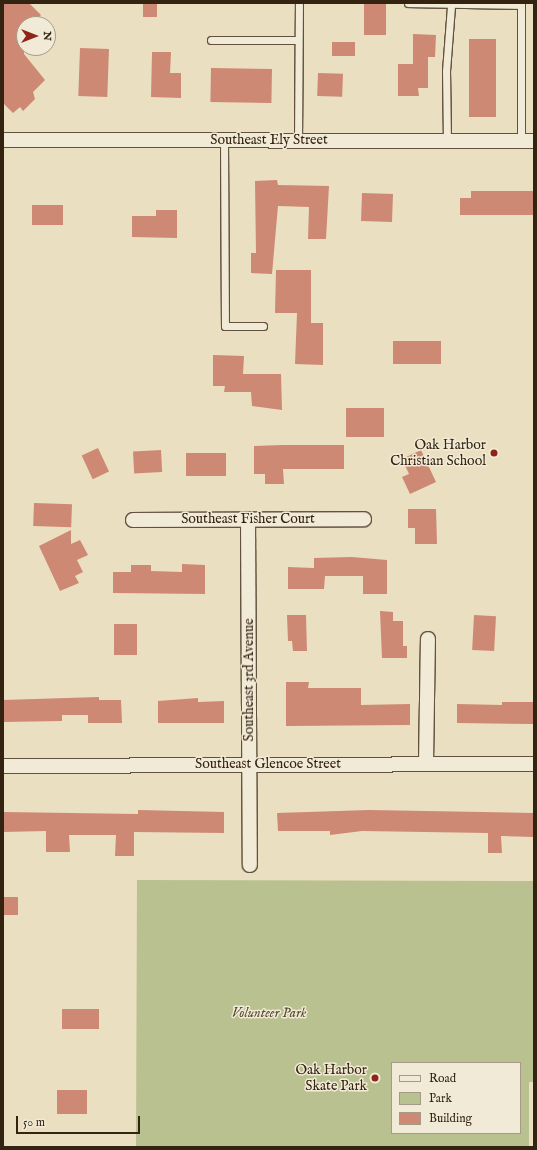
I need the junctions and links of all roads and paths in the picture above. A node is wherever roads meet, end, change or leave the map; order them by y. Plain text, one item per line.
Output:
1 (298, 3) edge
2 (408, 3) edge
3 (521, 4) edge
4 (450, 6) junction
5 (211, 40) dead end
6 (298, 40) junction
7 (3, 140) edge
8 (224, 140) junction
9 (298, 140) junction
10 (448, 141) junction
11 (528, 141) edge
12 (263, 326) dead end
13 (248, 519) junction
14 (364, 519) dead end
15 (133, 520) dead end
16 (428, 639) dead end
17 (250, 764) junction
18 (426, 764) junction
19 (534, 764) edge
20 (3, 766) edge
21 (250, 865) dead end

1 - 6 lane
2 - 4 lane
3 - 4 lane
3 - 11 lane
4 - 10 lane
5 - 6 lane
6 - 9 lane
7 - 8 street, Southeast Ely Street
8 - 9 street, Southeast Ely Street
8 - 12 lane
9 - 10 street, Southeast Ely Street
10 - 11 street, Southeast Ely Street
13 - 14 street, Southeast Fisher Court
13 - 15 street, Southeast Fisher Court
13 - 17 street, Southeast 3rd Avenue
16 - 18 street
17 - 18 street, Southeast Glencoe Street
17 - 20 street, Southeast Glencoe Street
17 - 21 street, Southeast 3rd Avenue
18 - 19 street, Southeast Glencoe Street

